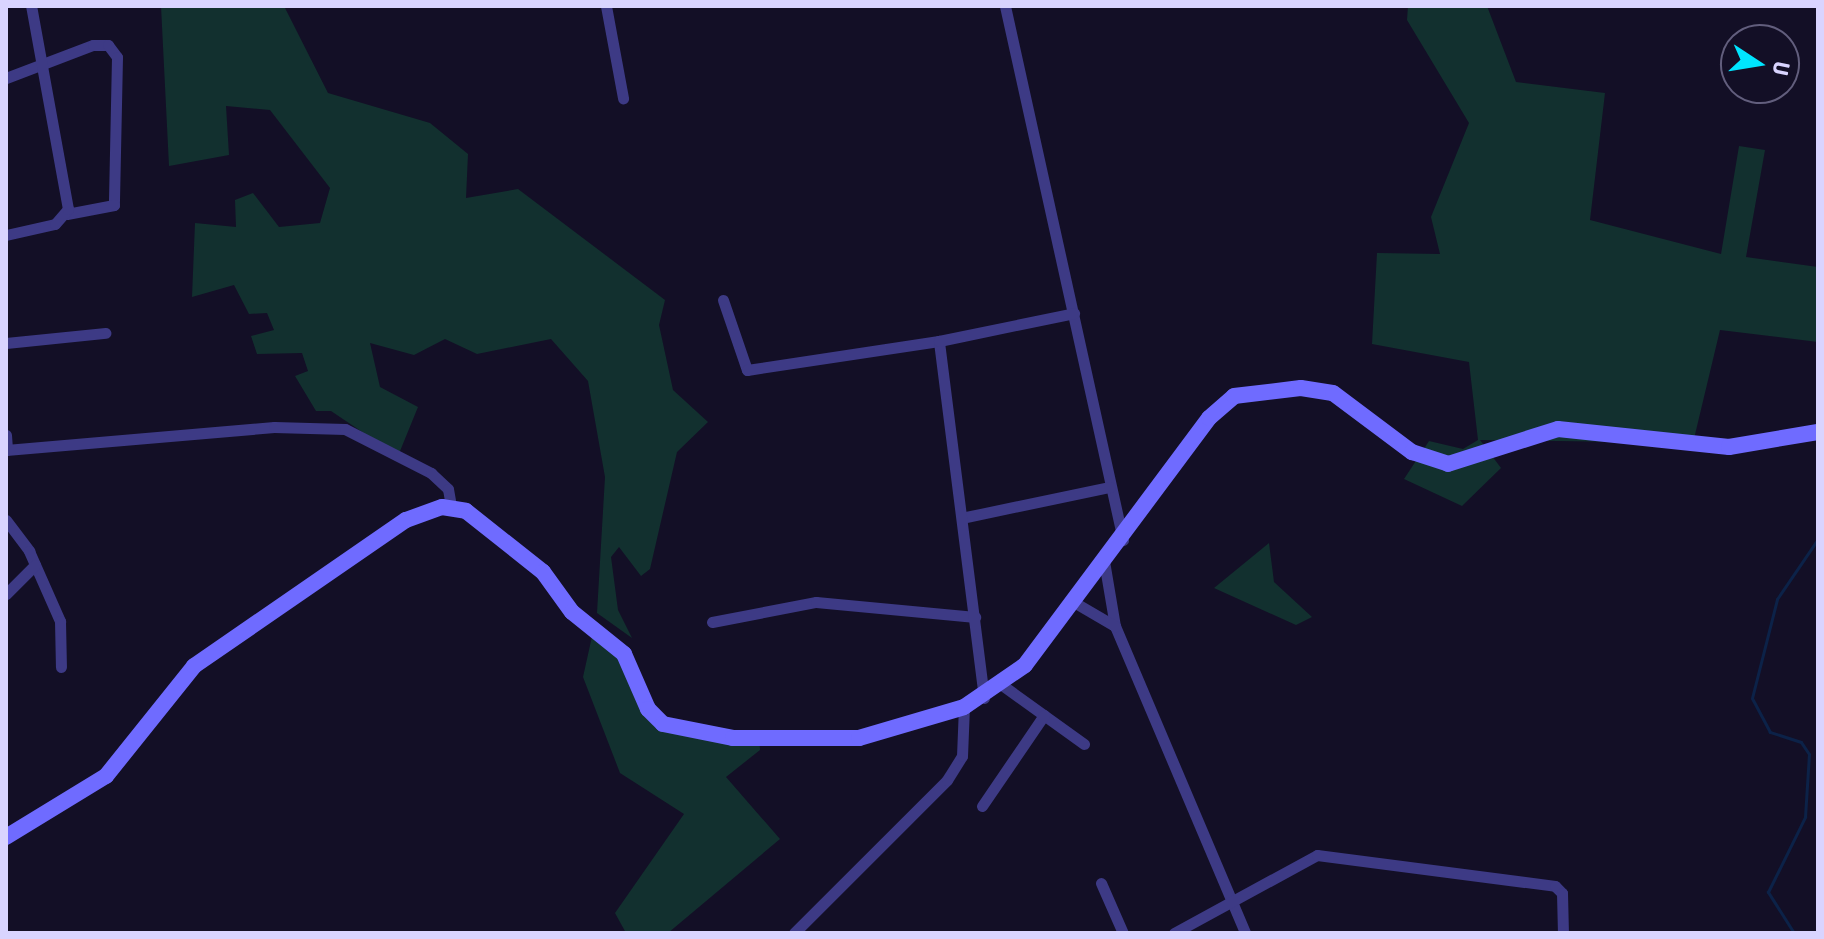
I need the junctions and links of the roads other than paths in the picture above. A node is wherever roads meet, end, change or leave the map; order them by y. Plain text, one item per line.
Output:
1 (31, 6) edge
2 (606, 6) edge
3 (1005, 6) edge
4 (41, 67) junction
5 (6, 78) edge
6 (623, 98) dead end
7 (67, 214) junction
8 (6, 235) edge
9 (723, 300) dead end
10 (1074, 313) junction
11 (105, 333) dead end
12 (939, 341) junction
13 (6, 343) edge
14 (1818, 432) edge
15 (6, 435) edge
16 (7, 450) edge
17 (1110, 487) junction
18 (451, 506) junction
19 (966, 517) junction
20 (6, 520) edge
21 (1123, 540) junction
22 (1104, 561) junction
23 (35, 565) junction
24 (6, 594) edge
25 (1072, 601) junction
26 (975, 617) junction
27 (712, 622) dead end
28 (1115, 626) junction
29 (61, 667) dead end
30 (1002, 685) junction
31 (984, 698) junction
32 (964, 707) junction
33 (1044, 715) junction
34 (1084, 744) dead end
35 (982, 806) dead end
36 (6, 837) edge
37 (1101, 883) dead end
38 (1229, 899) junction
39 (794, 933) edge
40 (1123, 933) edge
41 (1174, 933) edge
42 (1245, 933) edge
43 (1563, 933) edge

1 - 4 street
2 - 6 street
3 - 10 street
4 - 5 street
4 - 7 street
4 - 7 street
7 - 8 street
9 - 12 street
10 - 12 street
10 - 17 street
11 - 13 street
12 - 19 street
14 - 21 main road
15 - 16 street
16 - 18 street
17 - 19 street
17 - 21 street
18 - 32 main road
18 - 36 main road
19 - 26 street
20 - 23 street
21 - 22 main road
22 - 25 main road
22 - 28 street
23 - 24 street
23 - 29 street
25 - 28 street
25 - 30 main road
26 - 27 street
26 - 31 street
28 - 38 street
30 - 31 main road
30 - 33 street
31 - 32 main road
32 - 39 street
33 - 34 street
33 - 35 street
37 - 40 street
38 - 41 street
38 - 42 street
38 - 43 street

